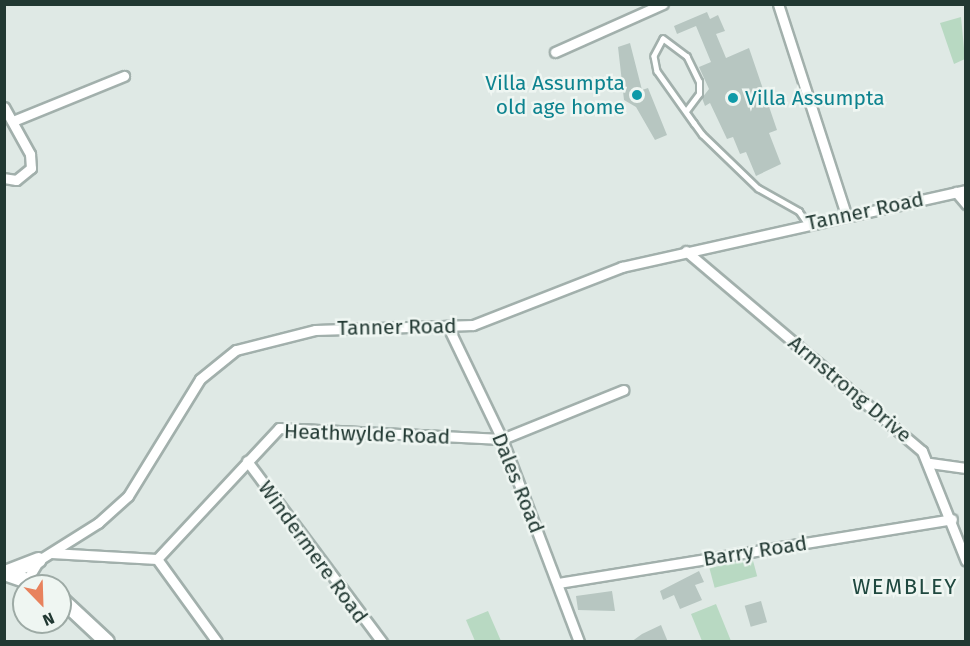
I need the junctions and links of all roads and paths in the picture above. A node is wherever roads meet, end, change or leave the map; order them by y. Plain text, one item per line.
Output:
1 (663, 4) edge
2 (778, 4) edge
3 (555, 52) dead end
4 (124, 76) dead end
5 (4, 107) edge
6 (686, 111) junction
7 (13, 121) junction
8 (4, 178) edge
9 (961, 191) edge
10 (966, 204) edge
11 (846, 215) junction
12 (807, 223) junction
13 (686, 251) junction
14 (449, 329) junction
15 (623, 390) dead end
16 (501, 439) junction
17 (247, 461) junction
18 (930, 463) junction
19 (966, 468) edge
20 (952, 519) junction
21 (45, 556) junction
22 (157, 559) junction
23 (966, 561) edge
24 (5, 573) edge
25 (32, 574) edge
26 (558, 583) junction
27 (72, 609) edge
28 (107, 642) edge
29 (217, 642) edge
30 (382, 642) edge
31 (579, 642) edge

1 - 3 street
2 - 11 street
4 - 7 street
5 - 7 street
6 - 6 lane
6 - 12 lane
7 - 8 street
9 - 10 street
9 - 11 street, Tanner Road
11 - 12 street, Tanner Road
12 - 13 street, Tanner Road
13 - 14 street, Tanner Road
13 - 18 street, Armstrong Drive
14 - 16 street, Dales Road
14 - 21 street, Tanner Road
15 - 16 street, Heathwylde Road
16 - 17 street, Heathwylde Road
16 - 26 street, Dales Road
17 - 22 street, Heathwylde Road
17 - 30 street, Windermere Road
18 - 19 street
18 - 20 street, Armstrong Drive
20 - 23 street, Armstrong Drive
20 - 26 street, Barry Road
21 - 22 street
21 - 24 street
21 - 25 street, Tanner Road
22 - 29 street
26 - 31 street, Dales Road
27 - 28 street

